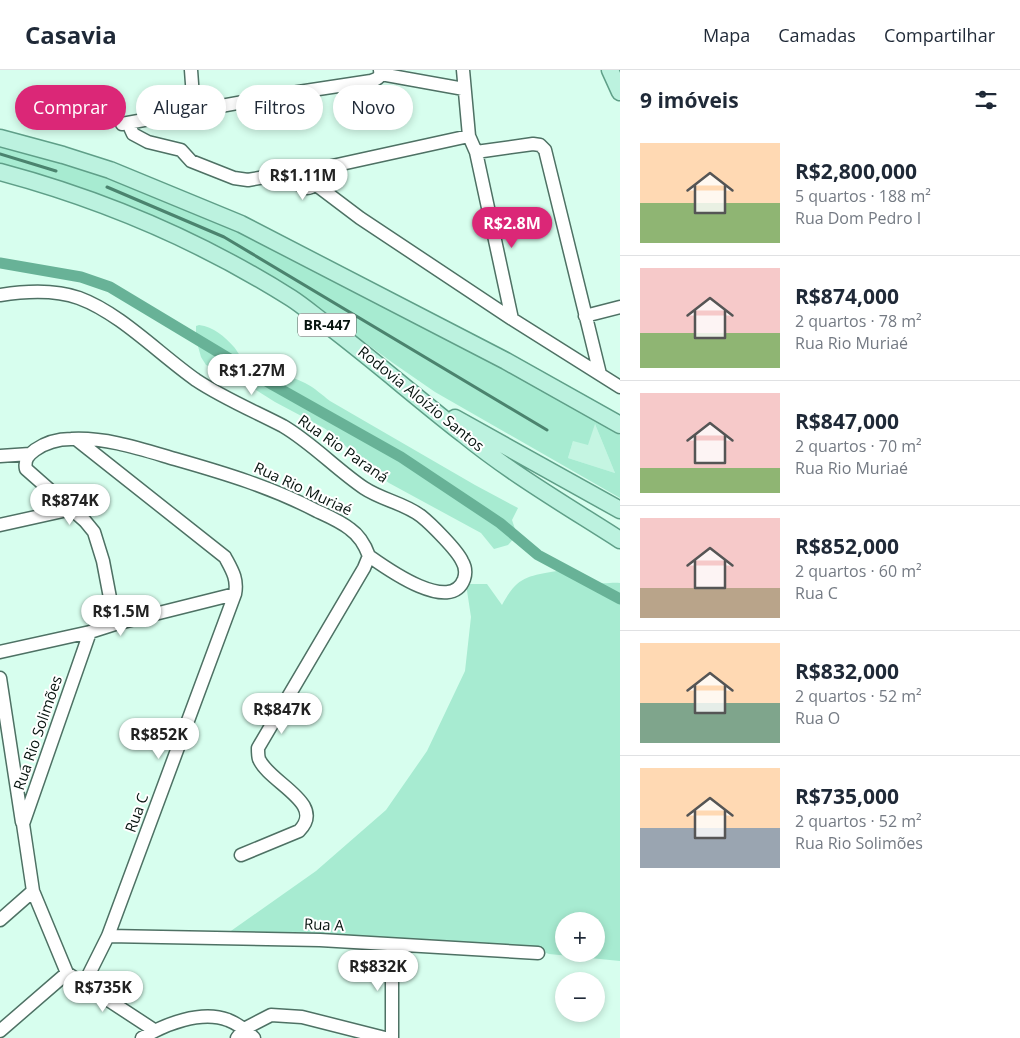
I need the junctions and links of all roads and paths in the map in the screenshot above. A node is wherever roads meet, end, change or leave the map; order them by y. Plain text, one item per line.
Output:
1 (191, 70) edge
2 (463, 70) edge
3 (610, 70) edge
4 (381, 72) edge
5 (192, 85) edge
6 (464, 89) junction
7 (620, 92) edge
8 (226, 105) edge
9 (136, 122) edge
10 (469, 136) junction
11 (0, 138) edge
12 (476, 152) junction
13 (314, 170) junction
14 (300, 171) junction
15 (0, 172) edge
16 (315, 184) junction
17 (0, 295) edge
18 (620, 307) edge
19 (585, 316) junction
20 (512, 319) junction
21 (600, 374) junction
22 (620, 387) edge
23 (414, 395) junction
24 (620, 425) edge
25 (76, 439) junction
26 (30, 454) junction
27 (0, 456) edge
28 (72, 509) junction
29 (620, 510) edge
30 (0, 525) edge
31 (620, 540) edge
32 (369, 556) junction
33 (235, 594) junction
34 (115, 624) junction
35 (90, 632) junction
36 (0, 652) edge
37 (0, 678) edge
38 (23, 824) junction
39 (241, 855) dead end
40 (33, 891) junction
41 (0, 920) edge
42 (108, 936) junction
43 (392, 945) junction
44 (538, 953) dead end
45 (67, 973) junction
46 (84, 984) junction
47 (154, 1030) junction
48 (0, 1032) edge
49 (245, 1035) edge
50 (142, 1038) edge
51 (385, 1038) edge
52 (392, 1038) edge

1 - 5 street
2 - 6 street
3 - 7 main road
4 - 6 street
4 - 8 street
6 - 10 street
9 - 14 street
10 - 12 street
10 - 13 street
11 - 24 main road
12 - 19 street
12 - 20 street
13 - 14 street
13 - 16 street
14 - 16 street
15 - 23 main road, Rodovia Aloízio Santos / BR-447
16 - 20 street
17 - 32 street, Rua Rio Paraná
18 - 19 street
19 - 21 street
20 - 21 street
21 - 22 street
23 - 29 main road
23 - 31 main road, Rodovia Aloízio Santos / BR-447
25 - 26 street, Rua Rio Muriaé
25 - 32 street, Rua Rio Muriaé
25 - 33 street
26 - 27 street
26 - 28 street
28 - 30 street
28 - 34 street
32 - 39 street
33 - 34 street
33 - 42 street, Rua C
34 - 35 street
35 - 36 street
35 - 38 street, Rua Rio Solimões
37 - 38 street
38 - 40 street, Rua Rio Solimões
40 - 41 street
40 - 45 street, Rua Rio Solimões
42 - 43 street, Rua A
42 - 46 street, Rua C
43 - 44 street, Rua A
43 - 52 street
45 - 46 street
45 - 48 street
46 - 47 street
47 - 49 street
47 - 50 street
49 - 51 street

